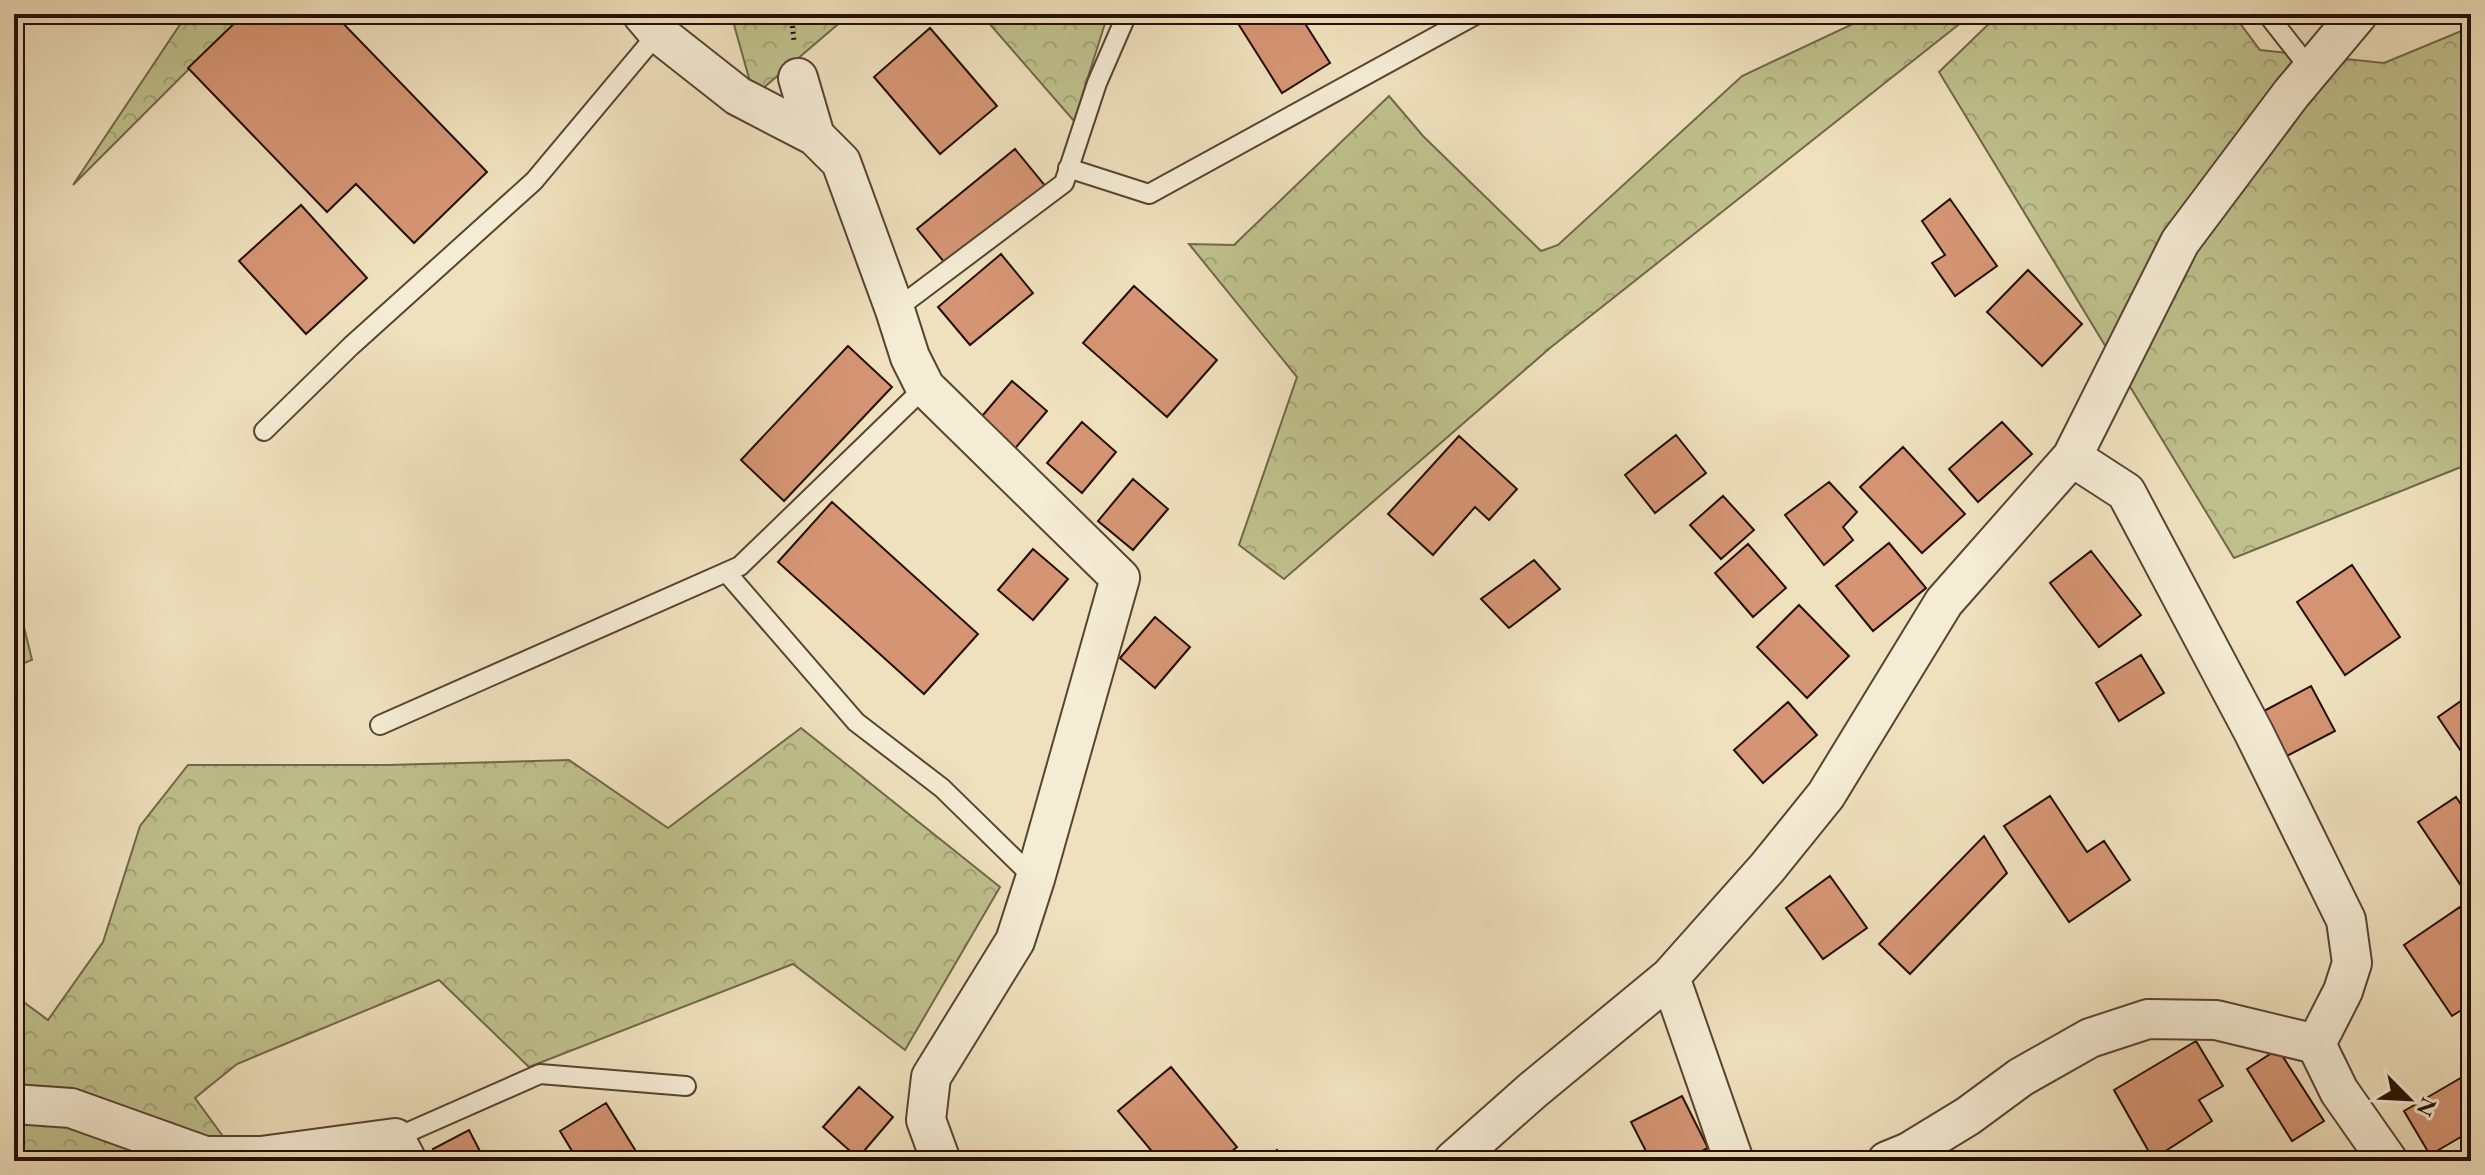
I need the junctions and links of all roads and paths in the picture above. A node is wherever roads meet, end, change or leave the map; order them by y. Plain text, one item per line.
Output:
1 (1127, 14) edge
2 (1477, 14) edge
3 (2267, 14) edge
4 (2358, 14) edge
5 (650, 23) edge
6 (2311, 70) junction
7 (798, 78) dead end
8 (815, 136) junction
9 (1068, 168) junction
10 (895, 310) junction
11 (925, 387) junction
12 (264, 431) dead end
13 (2072, 457) junction
14 (726, 572) junction
15 (380, 725) dead end
16 (1035, 879) junction
17 (1670, 977) junction
18 (2316, 1044) junction
19 (686, 1086) dead end
20 (14, 1104) edge
21 (401, 1150) edge
22 (941, 1161) edge
23 (1453, 1161) edge
24 (1734, 1161) edge
25 (1887, 1161) edge
26 (2388, 1161) edge

1 - 9 lane
2 - 9 lane
3 - 6 lane
4 - 6 street
5 - 8 street
5 - 12 lane
6 - 13 street
7 - 8 street
8 - 10 street
9 - 10 lane
10 - 11 street
11 - 14 lane
11 - 16 street
13 - 17 street
13 - 18 street
14 - 15 lane
14 - 16 lane
16 - 22 street
17 - 23 street
17 - 24 street
18 - 25 street
18 - 26 street
19 - 21 lane
20 - 21 street

